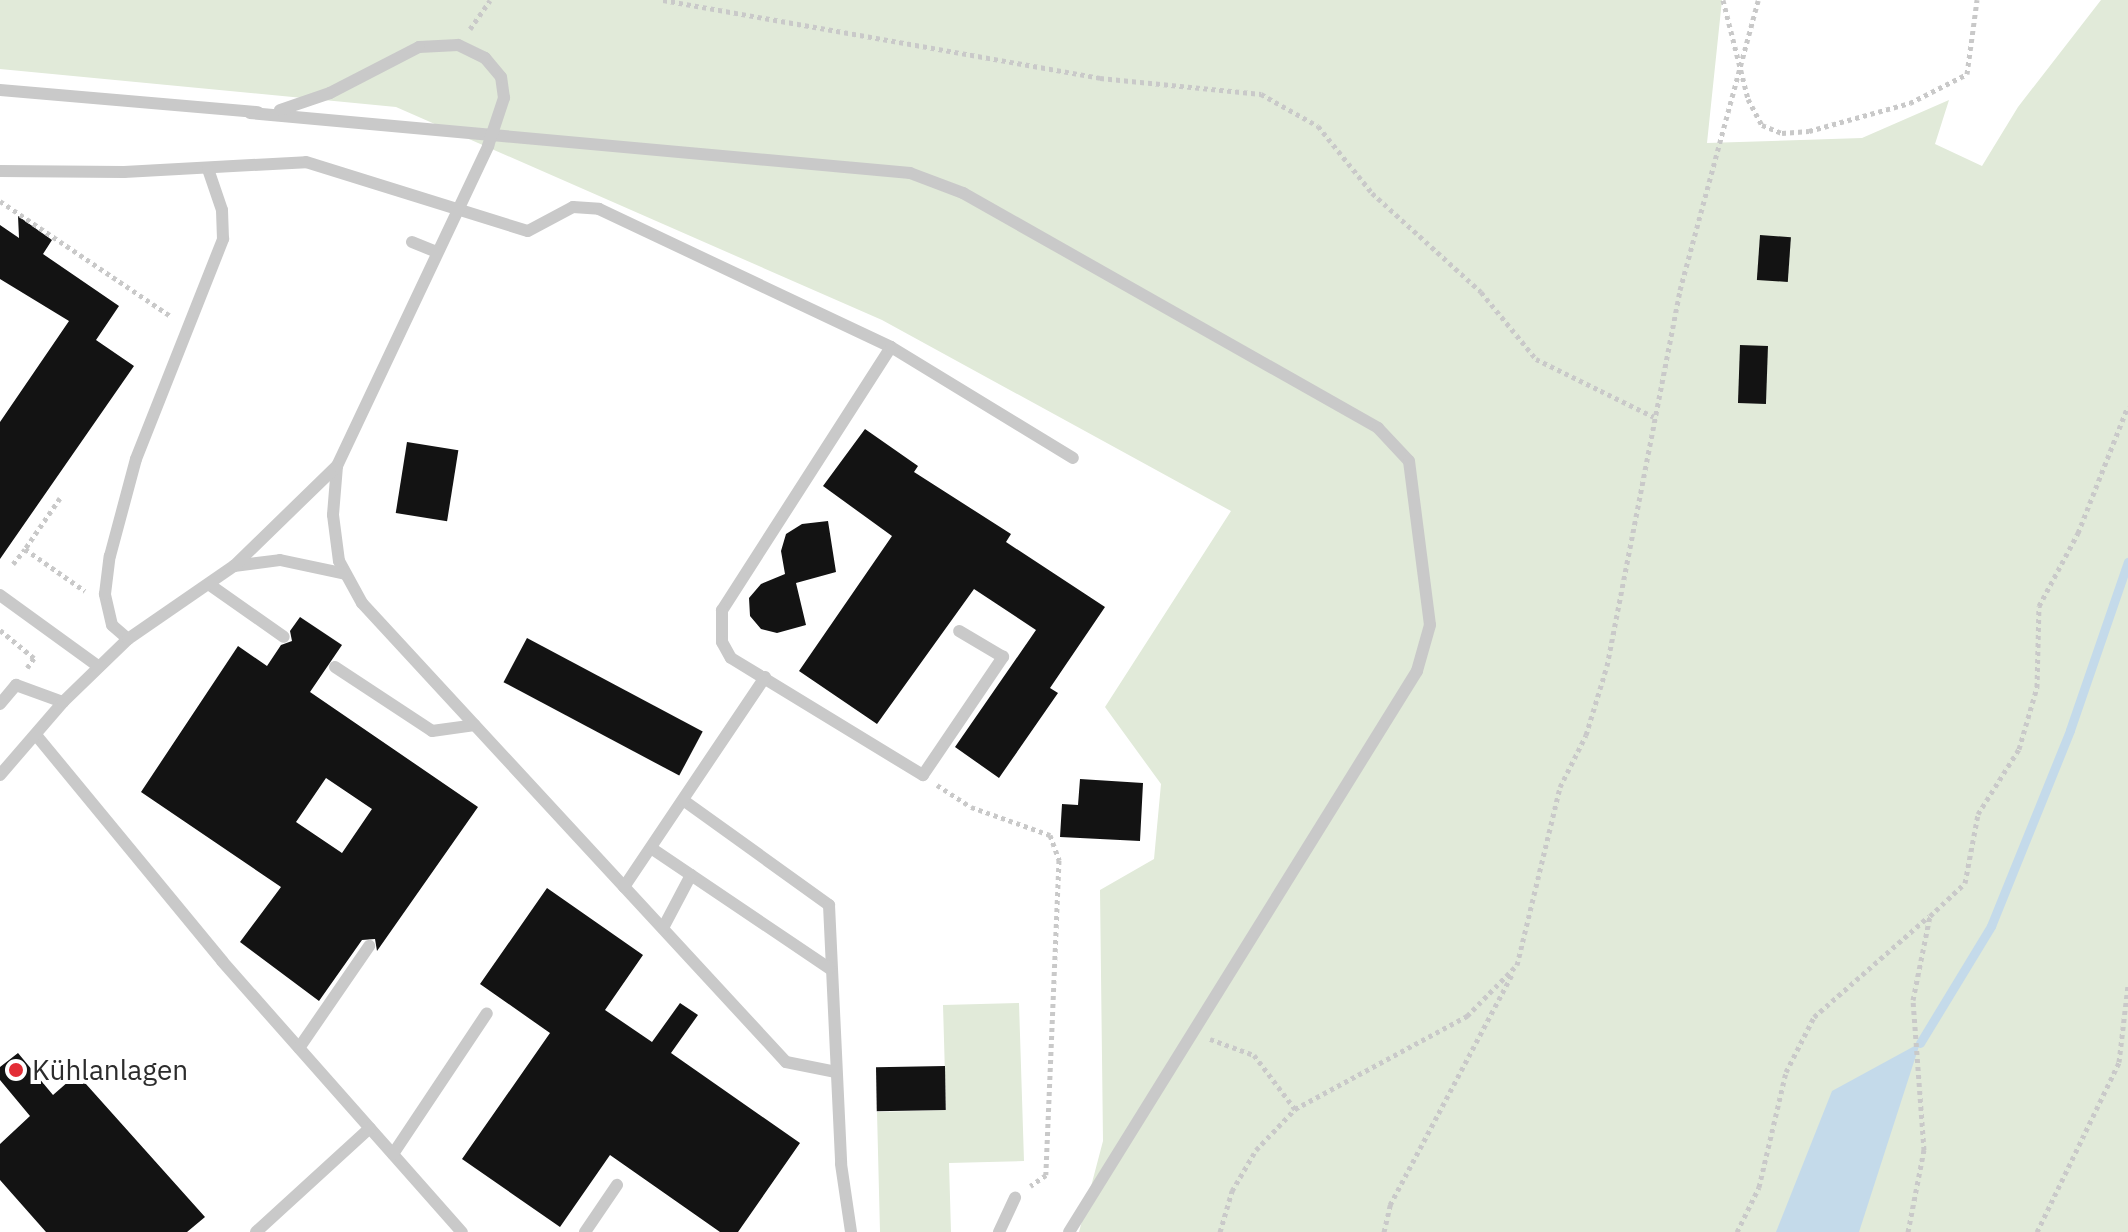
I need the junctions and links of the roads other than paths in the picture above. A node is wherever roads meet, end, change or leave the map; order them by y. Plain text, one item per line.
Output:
1 (0, 90) edge
2 (250, 113) junction
3 (493, 134) junction
4 (208, 169) junction
5 (0, 171) edge
6 (456, 208) junction
7 (412, 242) dead end
8 (434, 251) junction
9 (891, 347) junction
10 (1073, 458) dead end
11 (337, 466) junction
12 (234, 566) junction
13 (346, 574) junction
14 (210, 585) junction
15 (0, 595) edge
16 (959, 631) dead end
17 (284, 637) dead end
18 (128, 639) junction
19 (99, 667) junction
20 (335, 667) dead end
21 (765, 677) junction
22 (63, 702) junction
23 (0, 704) edge
24 (475, 725) junction
25 (36, 735) junction
26 (0, 775) edge
27 (683, 800) junction
28 (651, 848) junction
29 (691, 875) junction
30 (624, 887) junction
31 (663, 928) junction
32 (369, 946) dead end
33 (829, 968) junction
34 (487, 1013) dead end
35 (299, 1048) junction
36 (836, 1072) junction
37 (370, 1128) junction
38 (393, 1154) junction
39 (617, 1185) dead end
40 (1015, 1197) road end
41 (256, 1232) edge
42 (462, 1232) edge
43 (585, 1232) edge
44 (851, 1232) edge
45 (999, 1232) edge
46 (1069, 1232) edge

1 - 2 lane
2 - 3 lane
2 - 3 lane
3 - 6 lane
3 - 46 lane
4 - 5 lane
4 - 6 lane
4 - 18 lane
6 - 8 lane
6 - 9 lane
7 - 8 lane
8 - 11 lane
9 - 10 lane
9 - 21 lane
11 - 12 lane
11 - 13 lane
12 - 13 lane
12 - 14 lane
13 - 24 lane
14 - 17 lane
14 - 18 lane
15 - 19 lane
16 - 21 lane
18 - 19 lane
19 - 22 lane
20 - 24 lane
21 - 27 lane
22 - 23 lane
22 - 25 lane
24 - 30 lane
25 - 26 lane
25 - 35 lane
27 - 28 lane
27 - 33 lane
28 - 29 lane
28 - 30 lane
29 - 31 lane
29 - 33 lane
30 - 31 lane
31 - 36 lane
32 - 35 lane
33 - 36 lane
34 - 38 lane
35 - 37 lane
36 - 44 lane
37 - 38 lane
37 - 41 lane
38 - 42 lane
39 - 43 lane
40 - 45 lane

